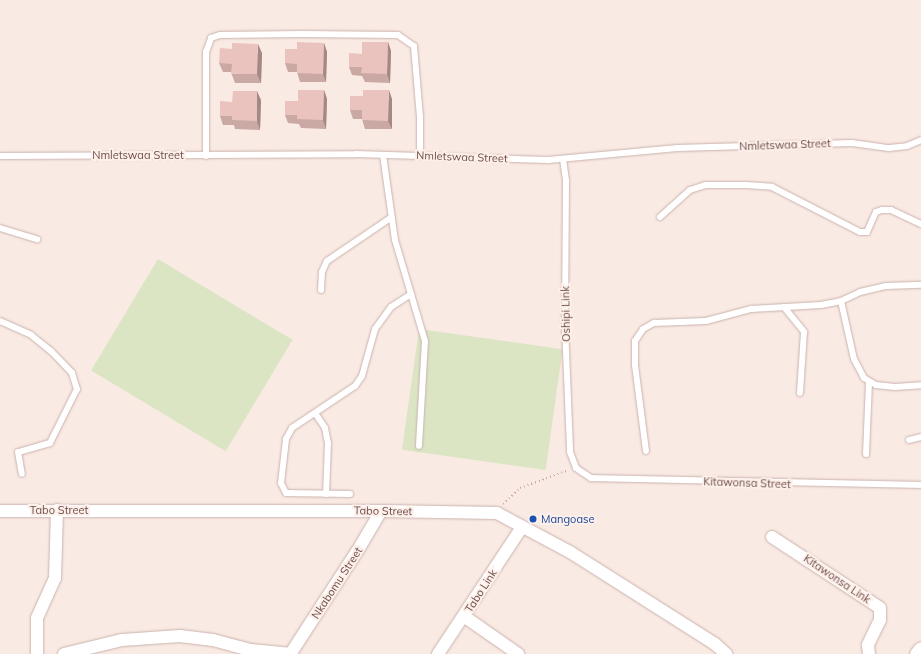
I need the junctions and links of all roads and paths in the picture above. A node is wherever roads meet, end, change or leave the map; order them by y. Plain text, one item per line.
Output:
1 (921, 140) edge
2 (384, 154) junction
3 (0, 156) edge
4 (206, 156) junction
5 (420, 156) junction
6 (563, 159) junction
7 (660, 216) dead end
8 (392, 217) junction
9 (921, 224) edge
10 (0, 228) edge
11 (37, 238) dead end
12 (921, 285) edge
13 (320, 290) dead end
14 (411, 294) junction
15 (841, 301) junction
16 (784, 307) junction
17 (0, 321) edge
18 (869, 383) junction
19 (921, 384) edge
20 (800, 393) dead end
21 (315, 413) junction
22 (921, 437) edge
23 (909, 440) dead end
24 (419, 446) dead end
25 (646, 451) dead end
26 (866, 454) dead end
27 (576, 468) junction
28 (22, 474) dead end
29 (921, 485) edge
30 (326, 494) junction
31 (350, 494) dead end
32 (57, 510) junction
33 (381, 510) junction
34 (0, 511) edge
35 (497, 513) junction
36 (522, 527) junction
37 (772, 537) dead end
38 (465, 616) junction
39 (921, 649) edge
40 (250, 652) edge
41 (37, 654) edge
42 (64, 654) edge
43 (291, 654) edge
44 (438, 654) edge
45 (518, 654) edge
46 (726, 654) edge
47 (869, 654) edge
48 (917, 654) edge

1 - 6 lane, Nmletswaa Street
2 - 4 lane, Nmletswaa Street
2 - 5 lane, Nmletswaa Street
2 - 8 lane
3 - 4 lane, Nmletswaa Street
4 - 5 lane
5 - 6 lane, Nmletswaa Street
6 - 27 lane, Oshipi Link
7 - 9 lane
8 - 13 lane
8 - 14 lane
10 - 11 lane
12 - 15 lane
14 - 21 lane
14 - 24 lane
15 - 16 lane
15 - 18 lane
16 - 20 lane
16 - 25 lane
17 - 28 lane
18 - 19 lane
18 - 26 lane
21 - 30 lane
21 - 30 lane
22 - 23 lane
27 - 29 lane, Kitawonsa Street
27 - 35 path
30 - 31 lane
32 - 33 street, Tabo Street
32 - 34 street, Tabo Street
32 - 41 street
33 - 35 street, Tabo Street
33 - 43 street, Nkabomu Street
35 - 36 street, Tabo Street
36 - 38 street, Tabo Link
36 - 46 street, Tabo Street
37 - 47 street, Kitawonsa Link
38 - 44 street, Tabo Link
38 - 45 street
39 - 48 street
40 - 42 street
40 - 43 street

